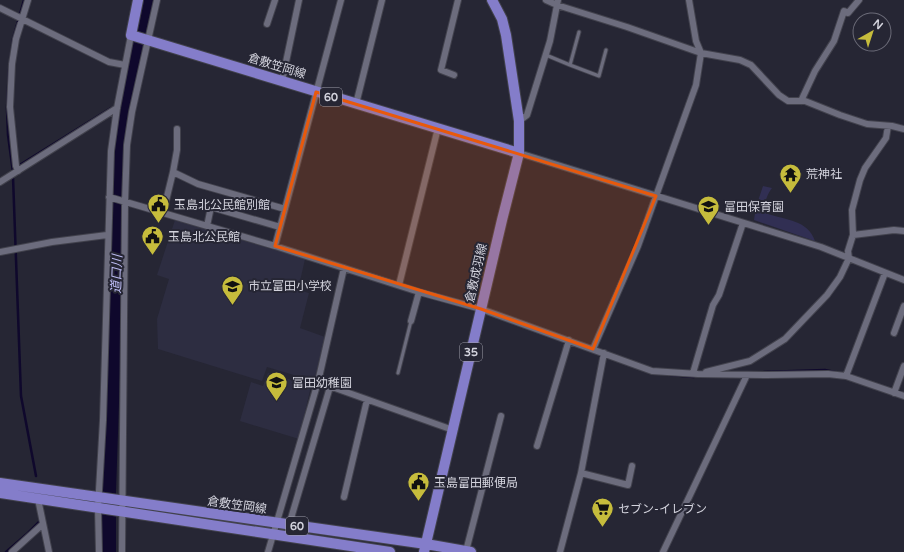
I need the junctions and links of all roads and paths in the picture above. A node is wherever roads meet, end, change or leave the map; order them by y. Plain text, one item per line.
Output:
1 (28, 0) edge
2 (138, 0) edge
3 (157, 0) edge
4 (274, 0) edge
5 (299, 0) edge
6 (341, 0) edge
7 (382, 0) edge
8 (458, 0) edge
9 (492, 0) edge
10 (546, 0) edge
11 (689, 0) edge
12 (859, 0) edge
13 (558, 3) edge
14 (0, 8) edge
15 (20, 18) junction
16 (267, 24) dead end
17 (578, 32) dead end
18 (140, 38) junction
19 (606, 50) dead end
20 (701, 53) junction
21 (546, 55) junction
22 (125, 65) junction
23 (570, 65) junction
24 (454, 75) dead end
25 (282, 81) junction
26 (316, 92) junction
27 (801, 101) junction
28 (356, 104) junction
29 (117, 108) junction
30 (519, 121) junction
31 (888, 126) junction
32 (438, 128) junction
33 (177, 129) dead end
34 (904, 129) edge
35 (519, 153) junction
36 (18, 171) junction
37 (173, 172) junction
38 (0, 182) edge
39 (656, 196) junction
40 (109, 197) junction
41 (124, 202) junction
42 (285, 209) junction
43 (163, 213) junction
44 (743, 223) junction
45 (207, 226) junction
46 (280, 227) junction
47 (904, 231) edge
48 (107, 235) junction
49 (853, 235) junction
50 (275, 246) junction
51 (0, 252) edge
52 (849, 258) junction
53 (344, 268) junction
54 (885, 272) junction
55 (904, 280) edge
56 (399, 285) junction
57 (419, 292) junction
58 (904, 306) edge
59 (481, 309) junction
60 (411, 321) joint
61 (894, 333) dead end
62 (569, 340) junction
63 (593, 349) junction
64 (604, 353) junction
65 (904, 366) edge
66 (398, 373) dead end
67 (696, 374) junction
68 (747, 375) junction
69 (846, 376) junction
70 (318, 382) junction
71 (330, 387) junction
72 (894, 393) junction
73 (904, 396) edge
74 (366, 400) junction
75 (501, 416) dead end
76 (452, 430) junction
77 (537, 446) dead end
78 (632, 466) dead end
79 (581, 473) junction
80 (0, 483) edge
81 (0, 493) edge
82 (344, 497) dead end
83 (38, 499) junction
84 (98, 502) junction
85 (122, 506) junction
86 (42, 521) junction
87 (276, 523) junction
88 (289, 525) junction
89 (274, 534) junction
90 (425, 548) edge
91 (12, 552) edge
92 (49, 552) edge
93 (99, 552) edge
94 (122, 552) edge
95 (268, 552) edge
96 (390, 552) edge
97 (469, 552) edge
98 (560, 552) edge
99 (663, 552) edge

1 - 15 street
2 - 18 main road
3 - 18 street
4 - 16 street
5 - 25 street
6 - 26 street
7 - 28 street
8 - 24 street
9 - 30 main road, 倉敷成羽線 / 35
10 - 13 street
11 - 20 street
12 - 27 street
13 - 20 street
13 - 21 street
14 - 15 street
15 - 22 street
15 - 36 street
17 - 23 lane
18 - 22 street
18 - 25 main road, 倉敷笠岡線 / 60
18 - 41 street
19 - 23 lane
20 - 27 street
20 - 39 street
21 - 23 lane
21 - 30 street
22 - 29 street
25 - 26 main road, 倉敷笠岡線 / 60
26 - 28 main road, 倉敷笠岡線 / 60
26 - 42 street
27 - 31 street
28 - 32 main road, 倉敷笠岡線 / 60
29 - 36 street
29 - 40 street
30 - 35 main road, 倉敷成羽線 / 35
31 - 34 street
31 - 49 street
32 - 35 main road, 倉敷笠岡線 / 60
32 - 56 street
33 - 37 street
35 - 39 street
35 - 59 main road, 倉敷成羽線 / 35
36 - 38 street
37 - 42 street
37 - 43 street
39 - 44 street
39 - 63 street
40 - 41 street
40 - 48 street
41 - 43 street
41 - 85 street
42 - 46 street
43 - 45 street
44 - 52 street
44 - 67 street
45 - 46 street
45 - 50 street
46 - 50 street
47 - 49 street
48 - 51 street
48 - 84 street
49 - 52 street
50 - 53 street
52 - 54 street
52 - 67 street
53 - 56 street
53 - 70 street
54 - 55 street
54 - 69 street
56 - 57 street
57 - 59 street
57 - 60 street
58 - 61 street
59 - 62 street
59 - 76 main road, 倉敷成羽線 / 35
60 - 66 lane
62 - 63 street
62 - 77 street
63 - 64 street
64 - 67 street
64 - 79 street
65 - 72 street
67 - 68 street
68 - 69 street
68 - 99 street
69 - 72 street
70 - 71 street
70 - 87 street
71 - 74 street
71 - 88 street
72 - 73 street
74 - 76 street
74 - 82 street
75 - 97 street
76 - 90 main road, 倉敷成羽線 / 35
78 - 79 street
79 - 98 street
80 - 84 main road, 倉敷笠岡線 / 60
81 - 83 main road, 倉敷笠岡線 / 60
83 - 84 main road, 倉敷笠岡線 / 60
83 - 86 street
84 - 85 main road, 倉敷笠岡線 / 60
84 - 93 street
85 - 87 main road, 倉敷笠岡線 / 60
85 - 89 main road, 倉敷笠岡線 / 60
85 - 94 street
86 - 91 street
86 - 92 street
87 - 88 main road, 倉敷笠岡線 / 60
87 - 89 street
88 - 90 main road, 倉敷笠岡線 / 60
89 - 95 street
89 - 96 main road, 倉敷笠岡線 / 60
90 - 97 main road, 倉敷笠岡線 / 60

